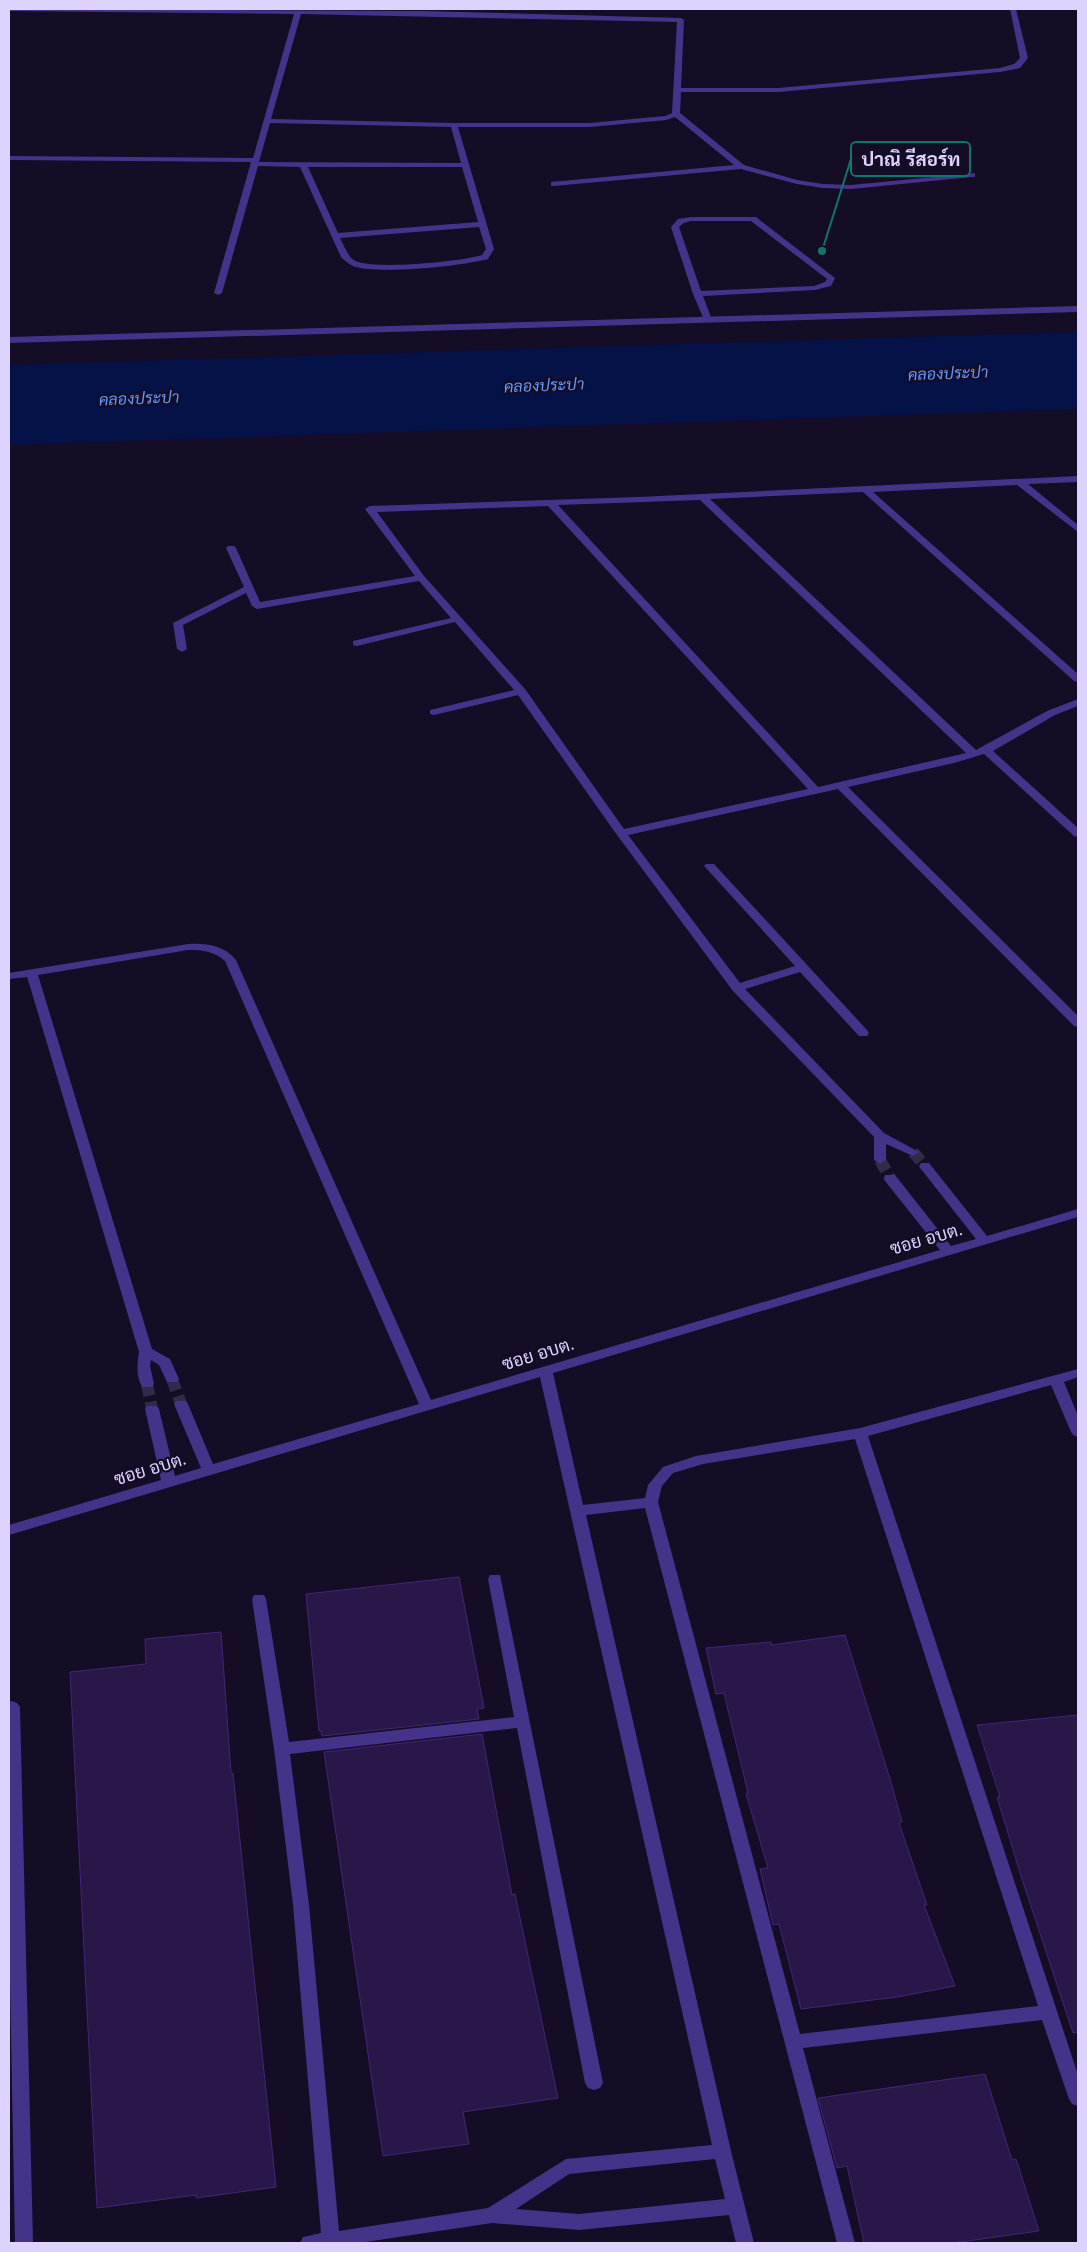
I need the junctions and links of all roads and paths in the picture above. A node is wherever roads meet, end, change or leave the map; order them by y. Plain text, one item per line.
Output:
1 (9, 9) edge
2 (1013, 9) edge
3 (230, 10) edge
4 (424, 11) edge
5 (298, 12) junction
6 (678, 90) junction
7 (676, 114) junction
8 (266, 121) junction
9 (454, 125) junction
10 (9, 158) edge
11 (254, 162) junction
12 (303, 164) junction
13 (465, 165) junction
14 (741, 167) junction
15 (972, 175) dead end
16 (554, 184) dead end
17 (483, 224) junction
18 (336, 236) junction
19 (218, 293) dead end
20 (697, 294) junction
21 (1078, 309) edge
22 (708, 320) junction
23 (9, 340) edge
24 (1078, 479) edge
25 (1019, 482) junction
26 (865, 489) junction
27 (702, 497) junction
28 (551, 503) junction
29 (1078, 529) edge
30 (231, 548) dead end
31 (421, 578) junction
32 (249, 588) junction
33 (457, 619) junction
34 (357, 644) dead end
35 (182, 649) dead end
36 (1078, 678) edge
37 (521, 691) junction
38 (1078, 702) edge
39 (434, 712) dead end
40 (986, 750) junction
41 (974, 754) junction
42 (841, 786) junction
43 (816, 791) junction
44 (621, 833) junction
45 (1078, 834) edge
46 (710, 866) dead end
47 (803, 967) junction
48 (31, 973) junction
49 (9, 976) edge
50 (738, 988) junction
51 (1078, 1023) edge
52 (863, 1033) dead end
53 (880, 1136) junction
54 (913, 1152) tunnel mouth
55 (880, 1160) tunnel mouth
56 (925, 1166) tunnel mouth
57 (890, 1178) tunnel mouth
58 (1078, 1213) edge
59 (984, 1241) junction
60 (949, 1252) junction
61 (146, 1352) junction
62 (546, 1371) junction
63 (1078, 1373) edge
64 (172, 1379) tunnel mouth
65 (1056, 1380) junction
66 (147, 1384) tunnel mouth
67 (181, 1404) tunnel mouth
68 (427, 1407) junction
69 (152, 1409) tunnel mouth
70 (1078, 1432) edge
71 (860, 1433) junction
72 (209, 1471) junction
73 (169, 1483) junction
74 (651, 1502) junction
75 (577, 1511) junction
76 (9, 1530) edge
77 (495, 1579) dead end
78 (259, 1599) dead end
79 (12, 1707) dead end
80 (523, 1722) junction
81 (282, 1749) junction
82 (1048, 2012) junction
83 (793, 2042) junction
84 (594, 2083) dead end
85 (1078, 2099) edge
86 (722, 2151) junction
87 (737, 2206) junction
88 (492, 2215) junction
89 (331, 2241) junction
90 (24, 2243) edge
91 (309, 2243) edge
92 (745, 2243) edge
93 (846, 2243) edge

1 - 3 street
2 - 6 street
3 - 5 street
4 - 5 street
4 - 6 street
5 - 8 street
6 - 7 street
7 - 9 street
7 - 14 street
8 - 9 street
8 - 11 street
9 - 13 street
10 - 11 street
11 - 12 street
11 - 19 street
12 - 13 street
12 - 18 street
13 - 17 street
14 - 15 street
14 - 16 street
17 - 18 street
17 - 18 street
20 - 20 street
20 - 22 street
21 - 22 street
22 - 23 street
24 - 25 street
25 - 26 street
25 - 29 street
26 - 27 street
26 - 36 street
27 - 28 street
27 - 41 street
28 - 31 street
28 - 43 street
30 - 32 street
31 - 32 street
31 - 33 street
32 - 35 street
33 - 34 street
33 - 37 street
37 - 39 street
37 - 44 street
38 - 40 street
40 - 41 street
40 - 45 street
41 - 42 street
42 - 43 street
42 - 51 street
43 - 44 street
44 - 50 street
46 - 47 street
47 - 50 street
47 - 52 street
48 - 49 street
48 - 61 street
48 - 68 street
50 - 53 street
53 - 54 street
53 - 55 street
56 - 59 street
57 - 60 street
58 - 59 street, ซอย อบต.
59 - 60 street, ซอย อบต.
60 - 62 street, ซอย อบต.
61 - 64 street
61 - 66 street
62 - 68 street, ซอย อบต.
62 - 75 street
63 - 65 street
65 - 70 street
65 - 71 street
67 - 72 street
68 - 72 street, ซอย อบต.
69 - 73 street
71 - 74 street
71 - 82 street
72 - 73 street, ซอย อบต.
73 - 76 street, ซอย อบต.
74 - 75 street
74 - 83 street
75 - 86 street
77 - 80 street
78 - 81 street
79 - 90 street
80 - 81 street
80 - 84 street
81 - 89 street
82 - 83 street
82 - 85 street
83 - 93 street
86 - 87 street
86 - 88 street
87 - 88 street
87 - 92 street
88 - 89 street
89 - 91 street

